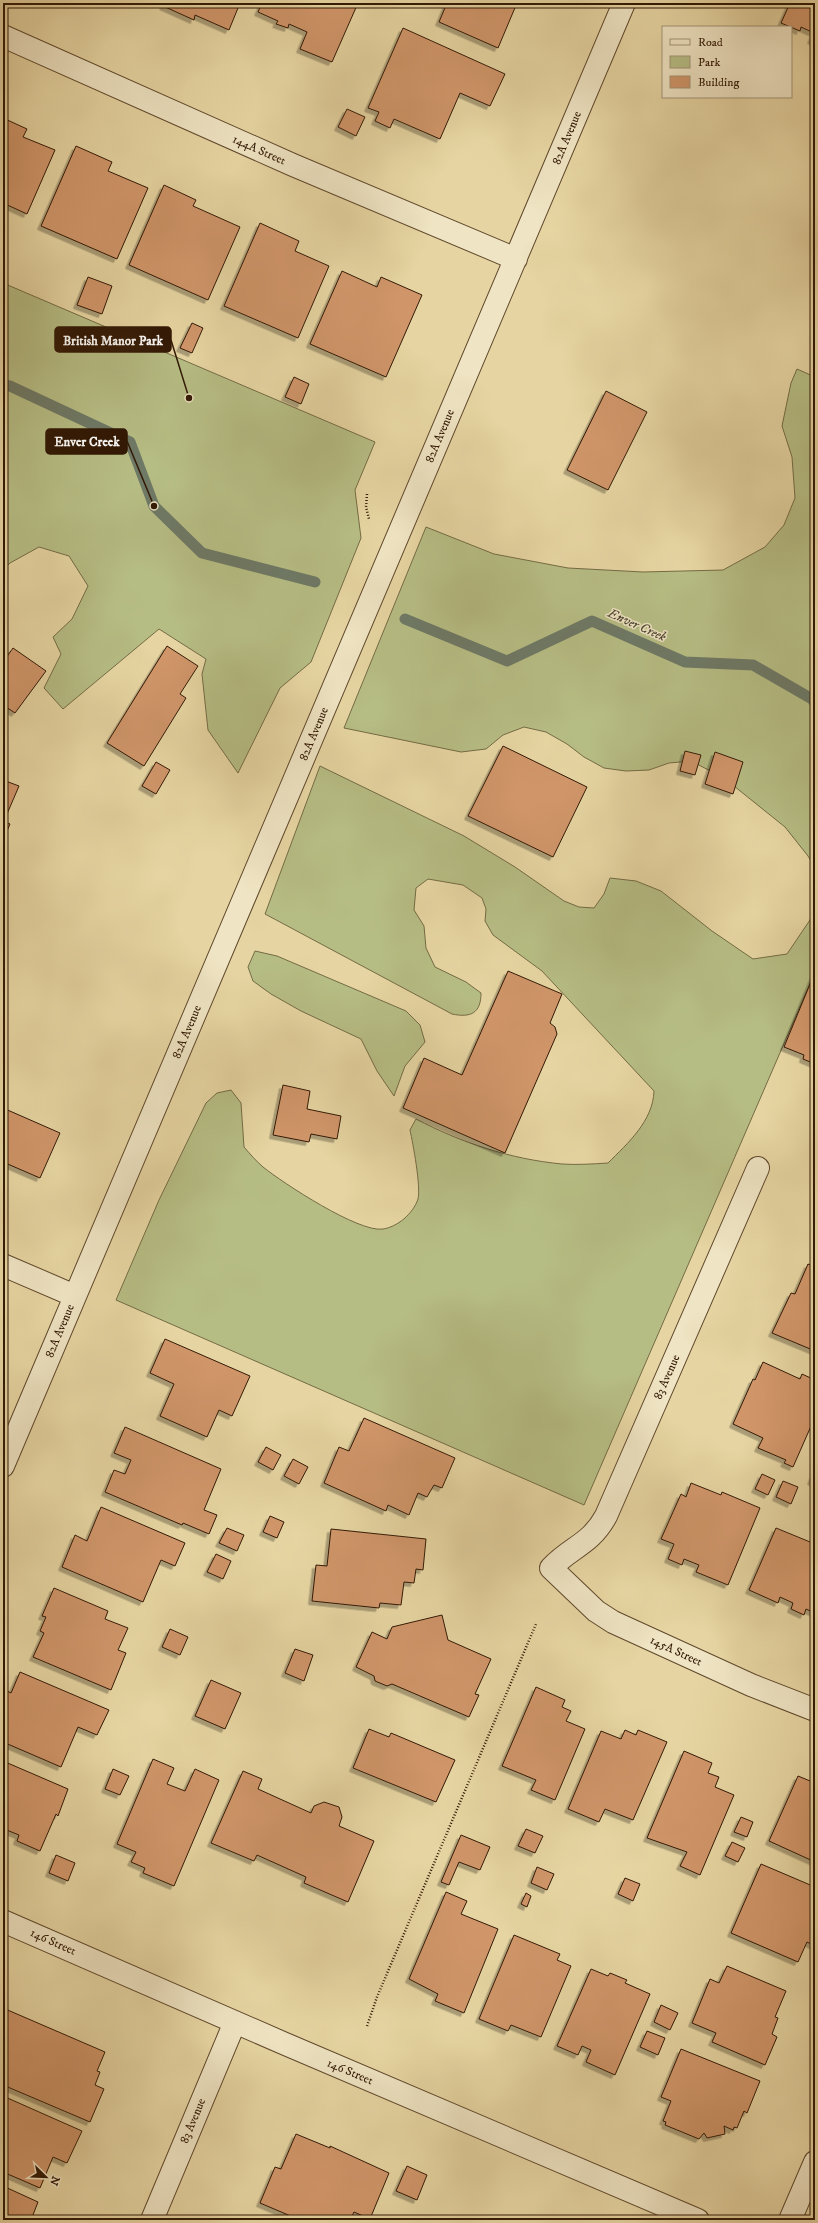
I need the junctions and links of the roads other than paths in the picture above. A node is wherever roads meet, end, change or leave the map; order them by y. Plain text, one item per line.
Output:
1 (624, 3) edge
2 (3, 36) edge
3 (516, 259) junction
4 (758, 1168) dead end
5 (3, 1265) edge
6 (74, 1296) junction
7 (3, 1466) edge
8 (551, 1568) joint
9 (815, 1710) edge
10 (3, 1920) edge
11 (235, 2022) junction
12 (815, 2162) edge
13 (152, 2220) edge
14 (698, 2220) edge
15 (790, 2220) edge

1 - 3 street, 82A Avenue
2 - 3 street, 144A Street
3 - 6 street, 82A Avenue
4 - 8 street, 83 Avenue
5 - 6 street
6 - 7 street, 82A Avenue
8 - 9 street, 145A Street
10 - 11 street, 146 Street
11 - 13 street, 83 Avenue
11 - 14 street, 146 Street
12 - 15 street

